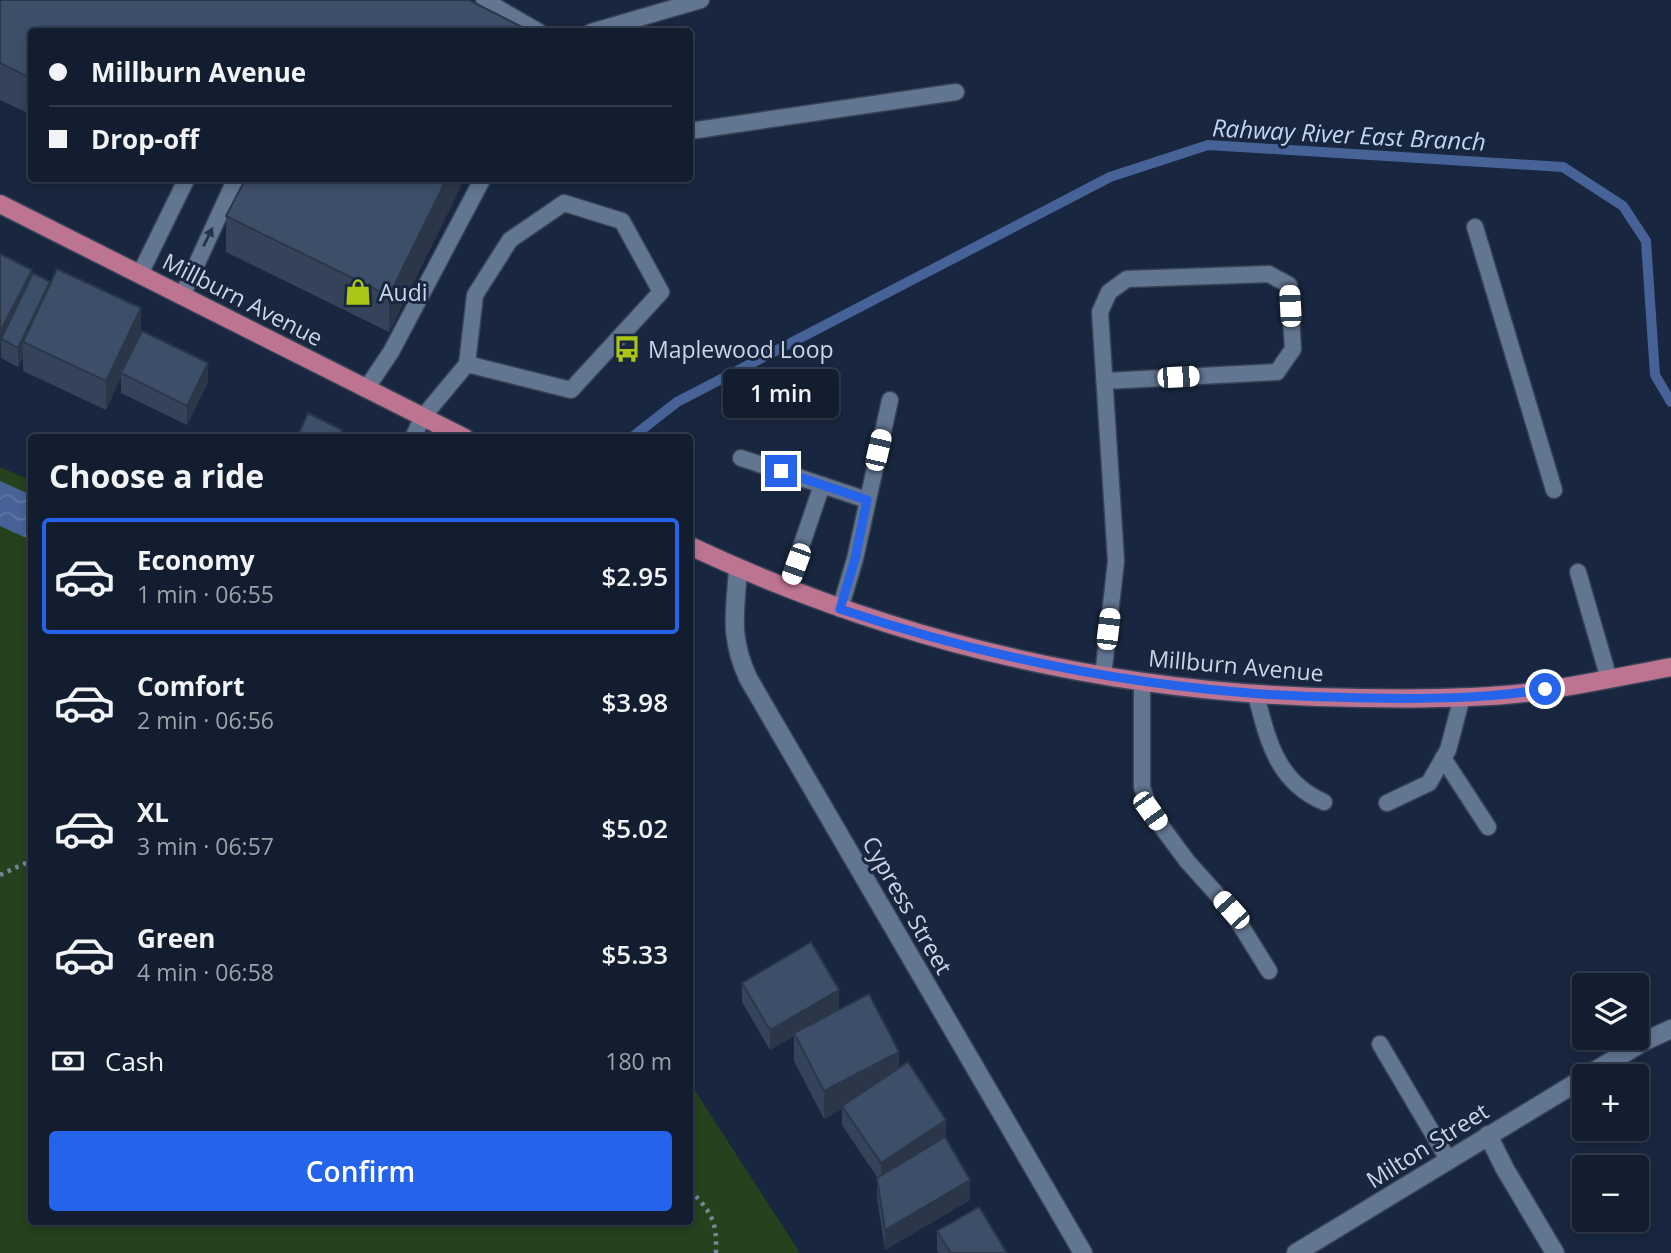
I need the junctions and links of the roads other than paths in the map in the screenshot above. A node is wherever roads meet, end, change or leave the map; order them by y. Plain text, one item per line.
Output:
1 (484, 0) edge
2 (701, 0) edge
3 (532, 28) edge
4 (606, 28) edge
5 (956, 92) dead end
6 (693, 131) edge
7 (185, 182) edge
8 (234, 182) edge
9 (481, 182) edge
10 (0, 204) edge
11 (1475, 227) dead end
12 (140, 274) junction
13 (182, 296) junction
14 (467, 364) junction
15 (1105, 381) junction
16 (366, 389) junction
17 (890, 400) dead end
18 (422, 418) junction
19 (415, 434) edge
20 (456, 434) edge
21 (741, 457) dead end
22 (822, 485) junction
23 (1554, 490) dead end
24 (867, 500) junction
25 (693, 547) edge
26 (738, 569) junction
27 (1578, 572) dead end
28 (787, 588) junction
29 (840, 609) junction
30 (1671, 667) edge
31 (1103, 676) junction
32 (1609, 679) junction
33 (1142, 682) junction
34 (1256, 695) junction
35 (1462, 696) junction
36 (1443, 758) junction
37 (1324, 802) dead end
38 (1387, 803) dead end
39 (1488, 827) dead end
40 (1269, 971) dead end
41 (1671, 1029) edge
42 (1380, 1044) dead end
43 (1607, 1064) edge
44 (1572, 1085) edge
45 (1488, 1135) junction
46 (1449, 1161) junction
47 (1083, 1253) edge
48 (1296, 1253) edge
49 (1555, 1253) edge

1 - 3 lane
2 - 4 lane
5 - 6 lane
7 - 12 lane
13 -> 8 lane
9 - 16 lane
10 - 12 main road, Millburn Avenue
11 - 23 lane
12 - 13 main road, Millburn Avenue
13 - 16 main road, Millburn Avenue
14 - 14 lane
14 - 18 lane
15 - 15 lane
15 - 31 lane
16 - 18 main road, Millburn Avenue
17 - 24 lane
18 - 19 lane
18 - 20 main road, Millburn Avenue
21 - 22 lane
22 - 24 lane
22 - 28 lane
24 - 29 lane
25 - 26 main road, Millburn Avenue
26 - 28 main road, Millburn Avenue
26 - 47 street, Cypress Street
27 - 32 lane
28 - 29 main road, Millburn Avenue
29 - 31 main road, Millburn Avenue
30 - 32 main road, Millburn Avenue
31 - 33 main road, Millburn Avenue
32 - 35 main road, Millburn Avenue
33 - 34 main road, Millburn Avenue
33 - 40 lane
34 - 35 main road, Millburn Avenue
34 - 37 lane
35 - 36 lane
36 - 38 lane
36 - 39 lane
41 - 43 street, Milton Street
42 - 46 lane
44 - 45 street, Milton Street
45 - 46 street, Milton Street
45 - 49 street
46 - 48 street, Milton Street

